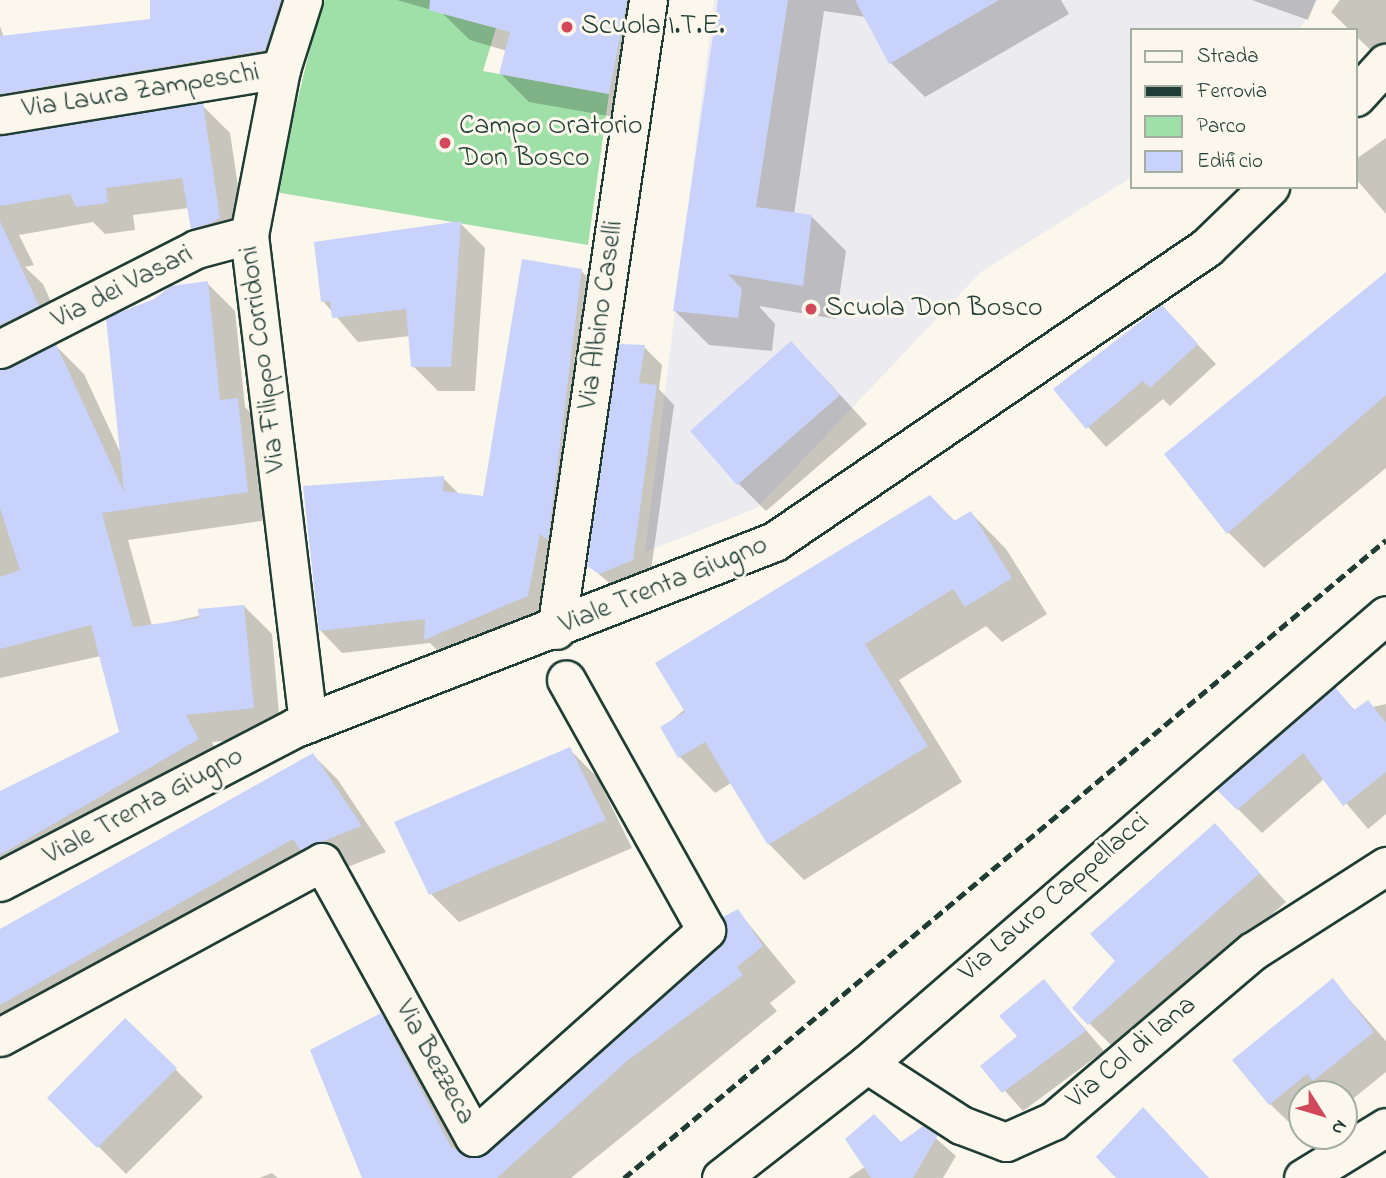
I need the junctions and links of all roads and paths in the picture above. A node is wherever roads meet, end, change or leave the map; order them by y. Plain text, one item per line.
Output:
1 (303, 0) edge
2 (648, 0) edge
3 (1386, 64) edge
4 (281, 69) junction
5 (1358, 95) edge
6 (0, 115) edge
7 (1268, 189) edge
8 (249, 234) junction
9 (0, 349) edge
10 (1386, 615) edge
11 (556, 630) junction
12 (566, 680) dead end
13 (308, 723) junction
14 (1386, 866) edge
15 (0, 882) edge
16 (0, 1037) edge
17 (867, 1064) junction
18 (1386, 1127) edge
19 (721, 1178) edge
20 (1303, 1178) edge

1 - 4 street, Via Filippo Corridoni
2 - 11 street, Via Albino Caselli
3 - 5 street
4 - 6 street, Via Laura Zampeschi
4 - 8 street, Via Filippo Corridoni
7 - 11 street, Viale Trenta Giugno
8 - 9 street, Via dei Vasari
8 - 13 street, Via Filippo Corridoni
10 - 17 street, Via Lauro Cappellacci
11 - 13 street, Viale Trenta Giugno
12 - 16 street, Via Bezzeca
13 - 15 street, Viale Trenta Giugno
14 - 17 street, Via Col di lana
17 - 19 street, Via Lauro Cappellacci
18 - 20 street

